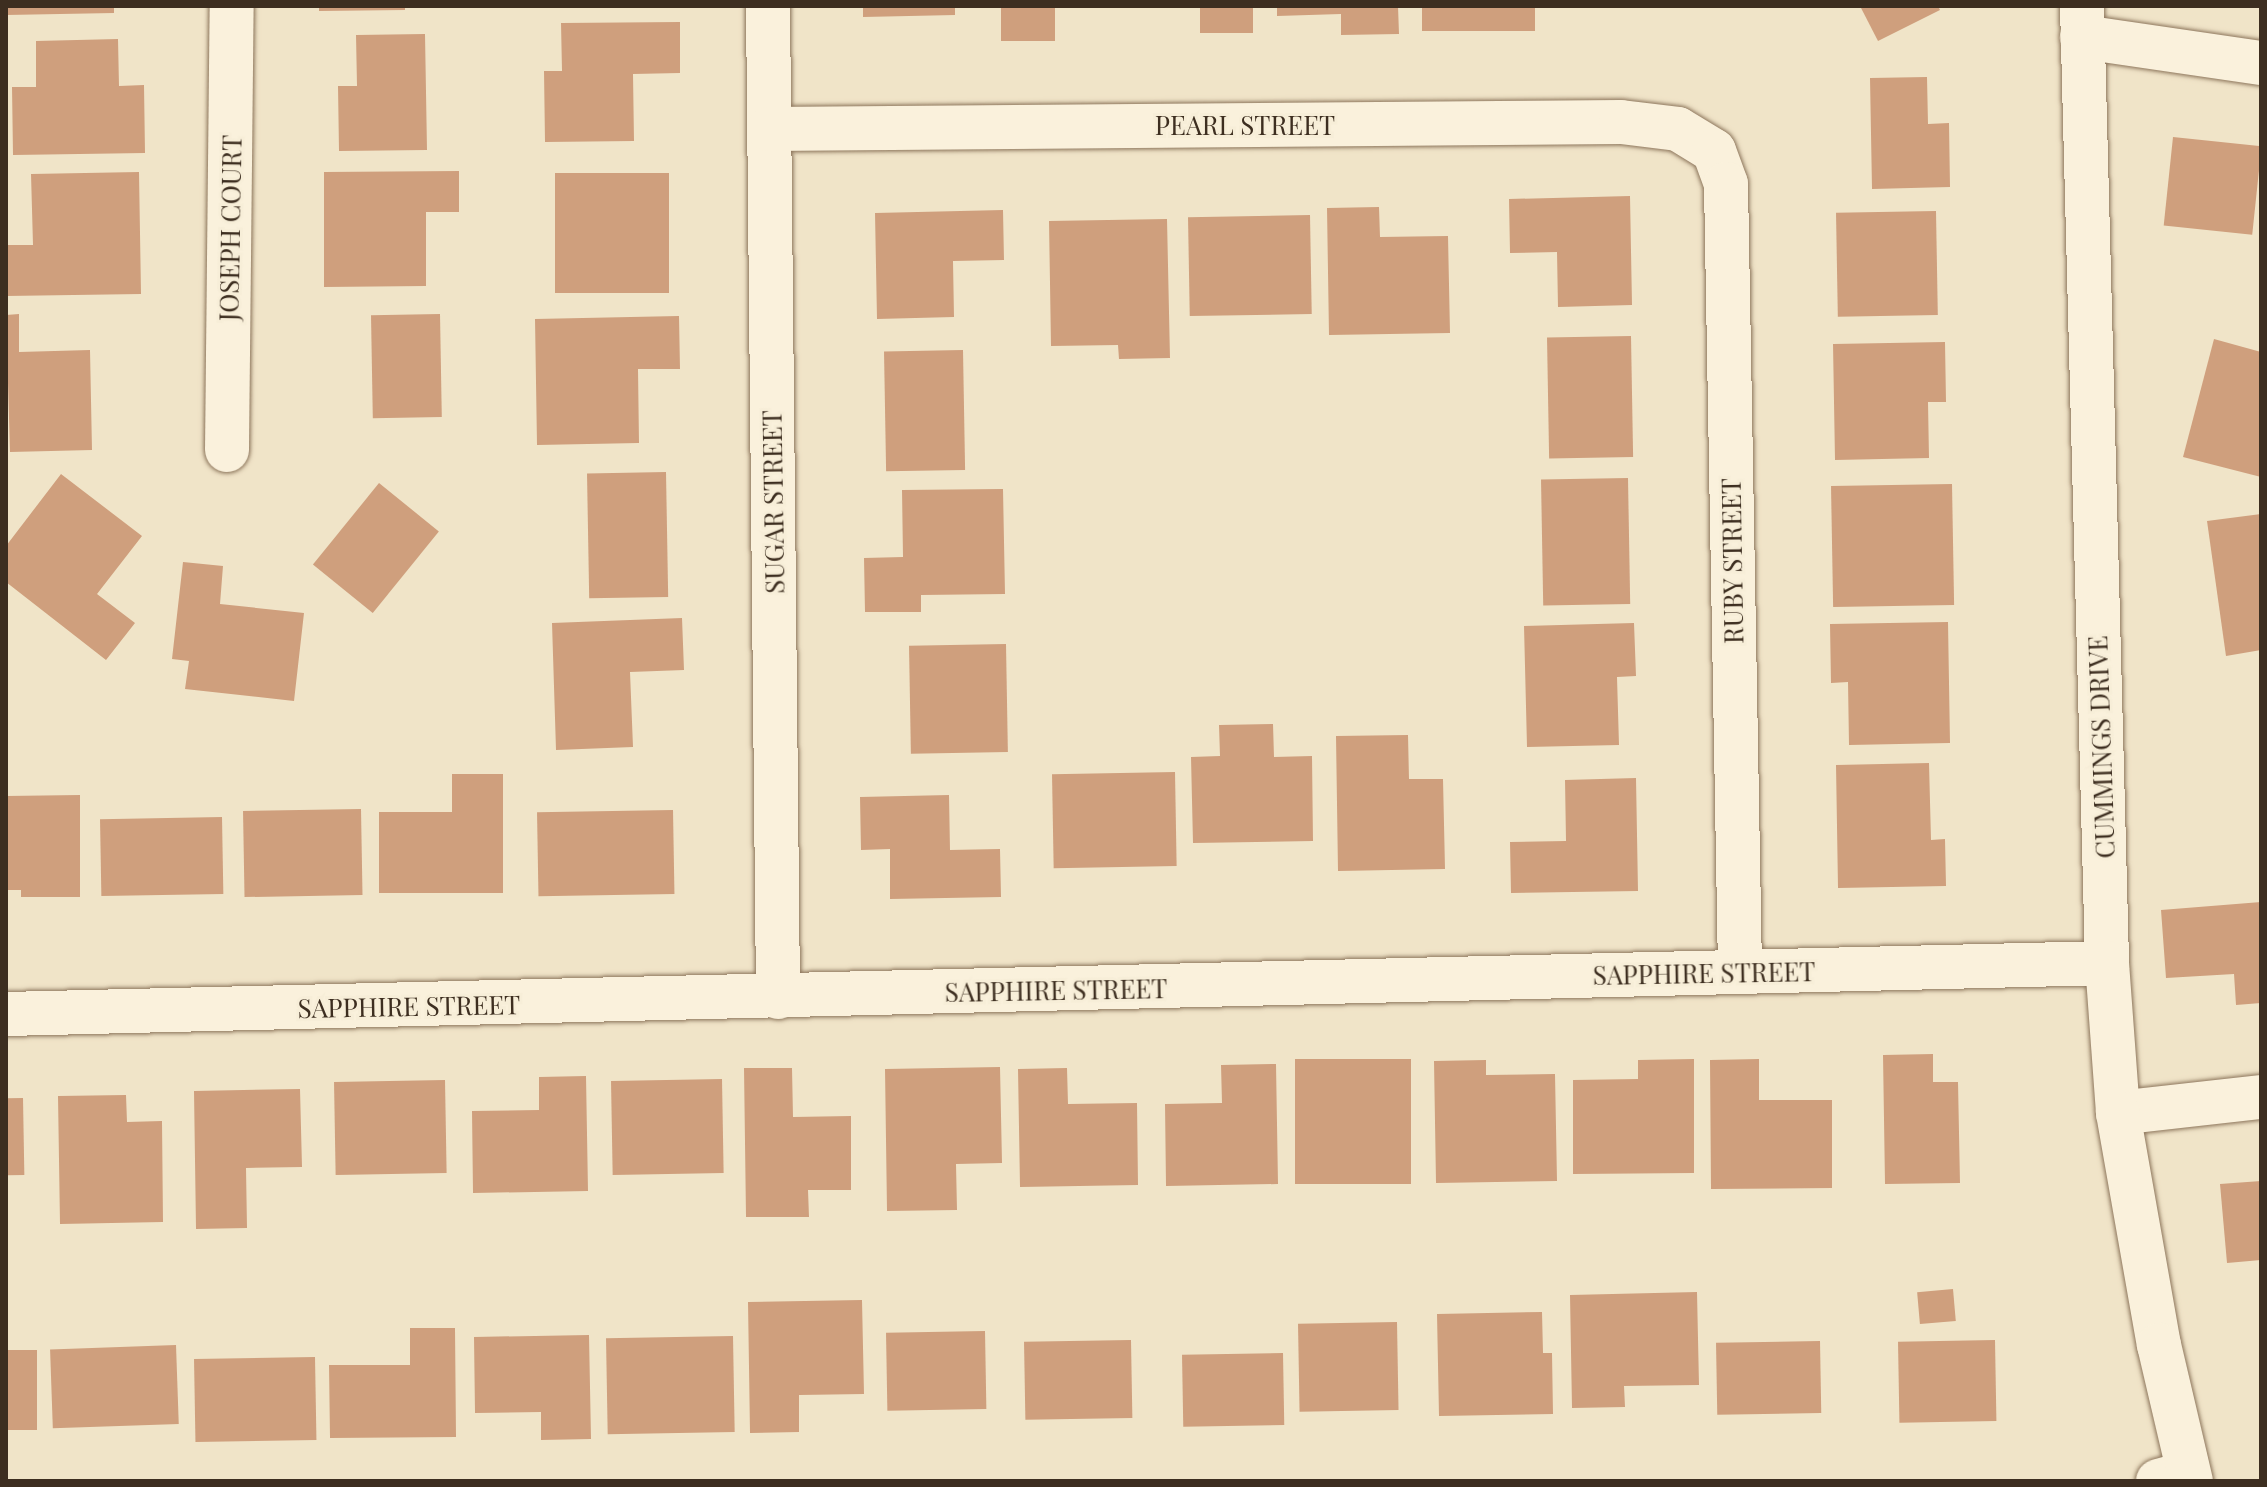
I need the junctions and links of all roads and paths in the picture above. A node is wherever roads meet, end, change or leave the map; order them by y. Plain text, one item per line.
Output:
1 (232, 6) edge
2 (768, 6) edge
3 (2082, 22) edge
4 (2261, 63) edge
5 (769, 129) junction
6 (1714, 151) joint
7 (227, 450) dead end
8 (2107, 963) junction
9 (1740, 972) junction
10 (778, 997) junction
11 (6, 1014) edge
12 (2261, 1097) edge
13 (2118, 1113) junction
14 (2179, 1478) edge

1 - 7 street, JOSEPH COURT
2 - 5 street, SUGAR STREET
3 - 4 street
3 - 8 street, CUMMINGS DRIVE
5 - 6 street, PEARL STREET
5 - 10 street, SUGAR STREET
6 - 9 street, RUBY STREET
8 - 9 street, SAPPHIRE STREET
8 - 13 street, CUMMINGS DRIVE
9 - 10 street, SAPPHIRE STREET
10 - 11 street, SAPPHIRE STREET
12 - 13 street
13 - 14 street, CUMMINGS DRIVE

